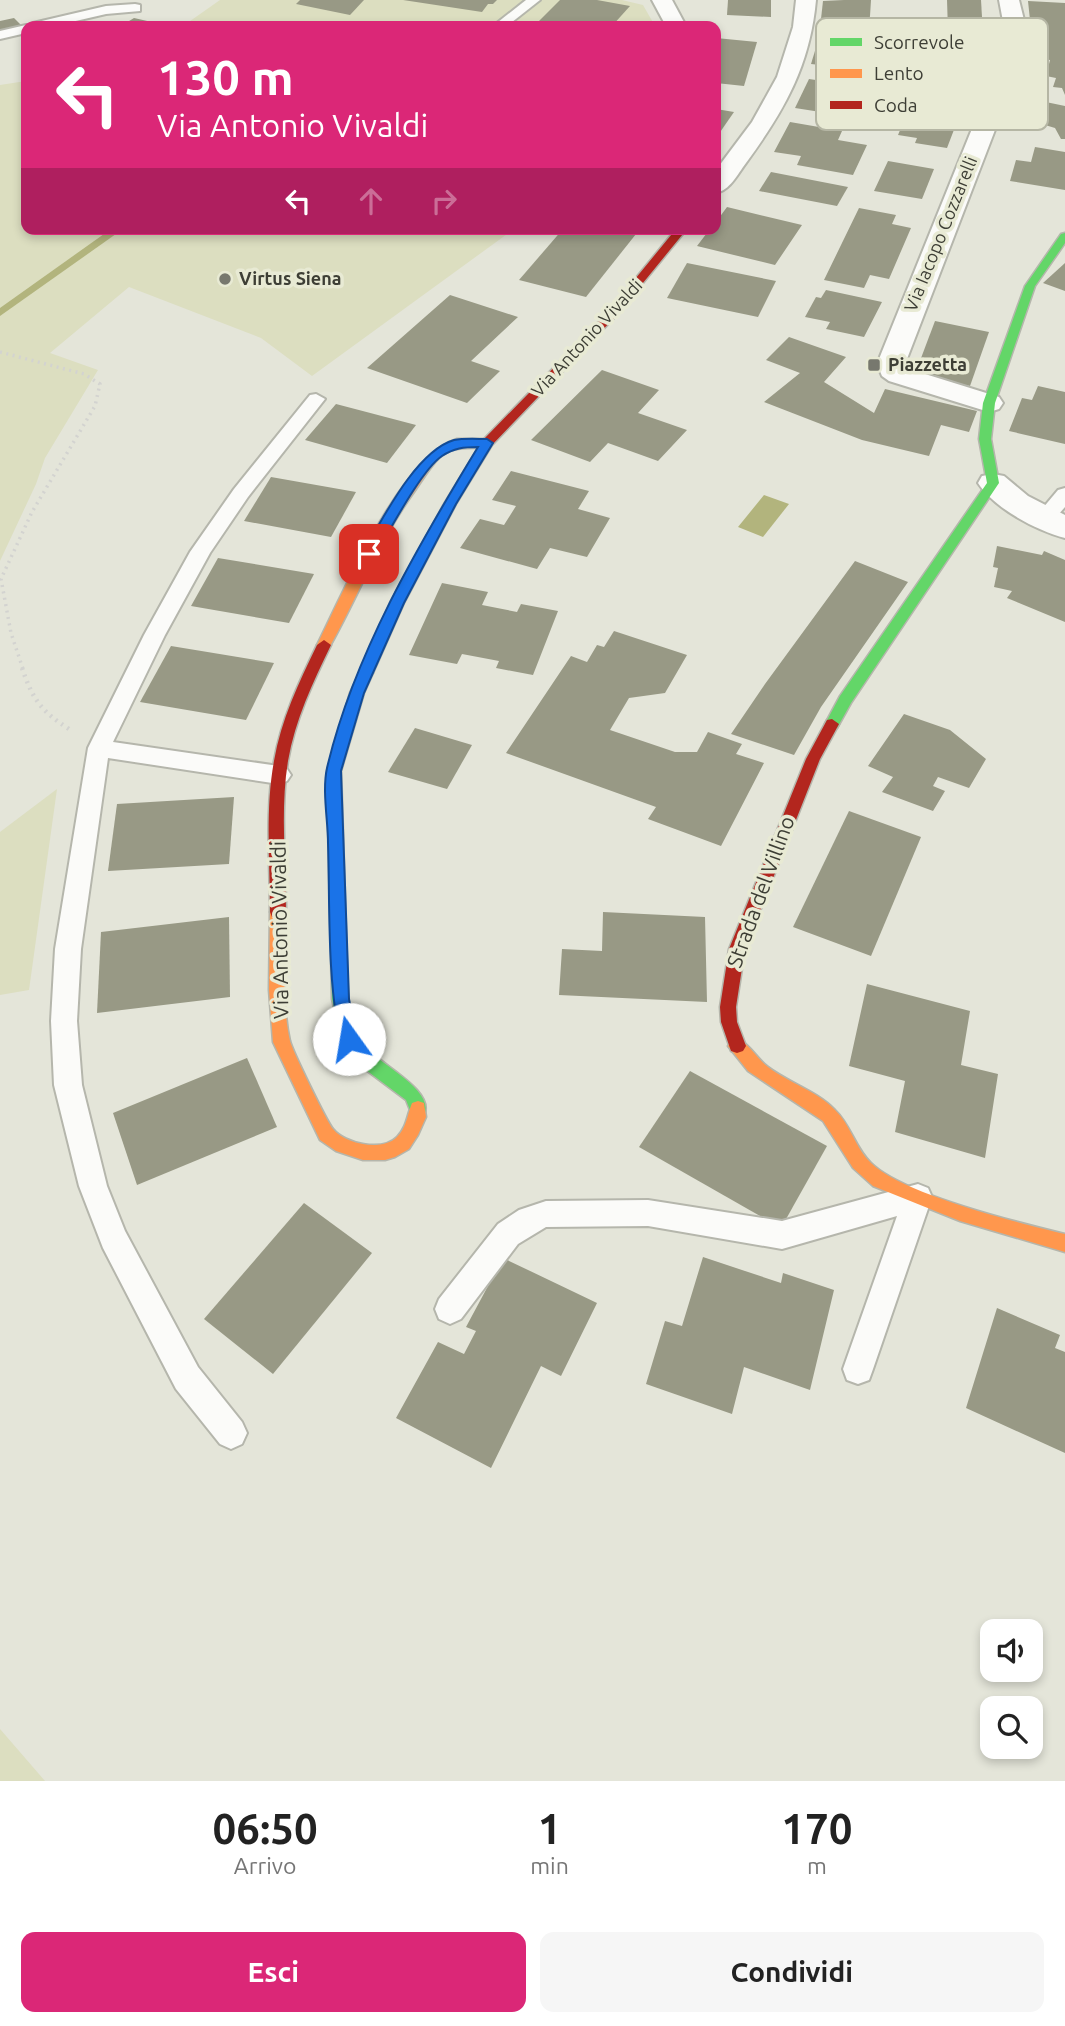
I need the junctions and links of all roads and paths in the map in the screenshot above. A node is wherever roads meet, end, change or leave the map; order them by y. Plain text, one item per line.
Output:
1 (534, 0) edge
2 (662, 0) edge
3 (806, 0) edge
4 (1009, 0) edge
5 (135, 8) dead end
6 (1013, 18) edge
7 (59, 21) edge
8 (506, 21) edge
9 (673, 21) edge
10 (21, 30) edge
11 (0, 35) edge
12 (983, 130) edge
13 (721, 180) edge
14 (677, 235) edge
15 (1065, 236) edge
16 (0, 352) edge
17 (316, 399) dead end
18 (989, 403) junction
19 (487, 443) junction
20 (993, 483) junction
21 (1065, 494) edge
22 (1054, 523) edge
23 (99, 748) junction
24 (279, 775) junction
25 (918, 1197) junction
26 (1062, 1243) edge
27 (450, 1309) dead end
28 (858, 1369) dead end
29 (231, 1433) dead end

1 - 8 lane
2 - 9 street
3 - 13 street
4 - 6 street, Via Iacopo Cozzarelli
5 - 7 lane
10 - 11 lane
12 - 18 street, Via Iacopo Cozzarelli
14 - 19 street, Via Antonio Vivaldi
15 - 18 street
16 - 23 path
17 - 23 lane
18 - 20 street
19 - 24 street, Via Antonio Vivaldi
19 - 24 street, Via Antonio Vivaldi
20 - 22 street
20 - 25 street, Strada del Villino
21 - 22 lane
23 - 24 lane
23 - 29 lane
25 - 26 street, Strada del Villino
25 - 27 lane
25 - 28 lane

